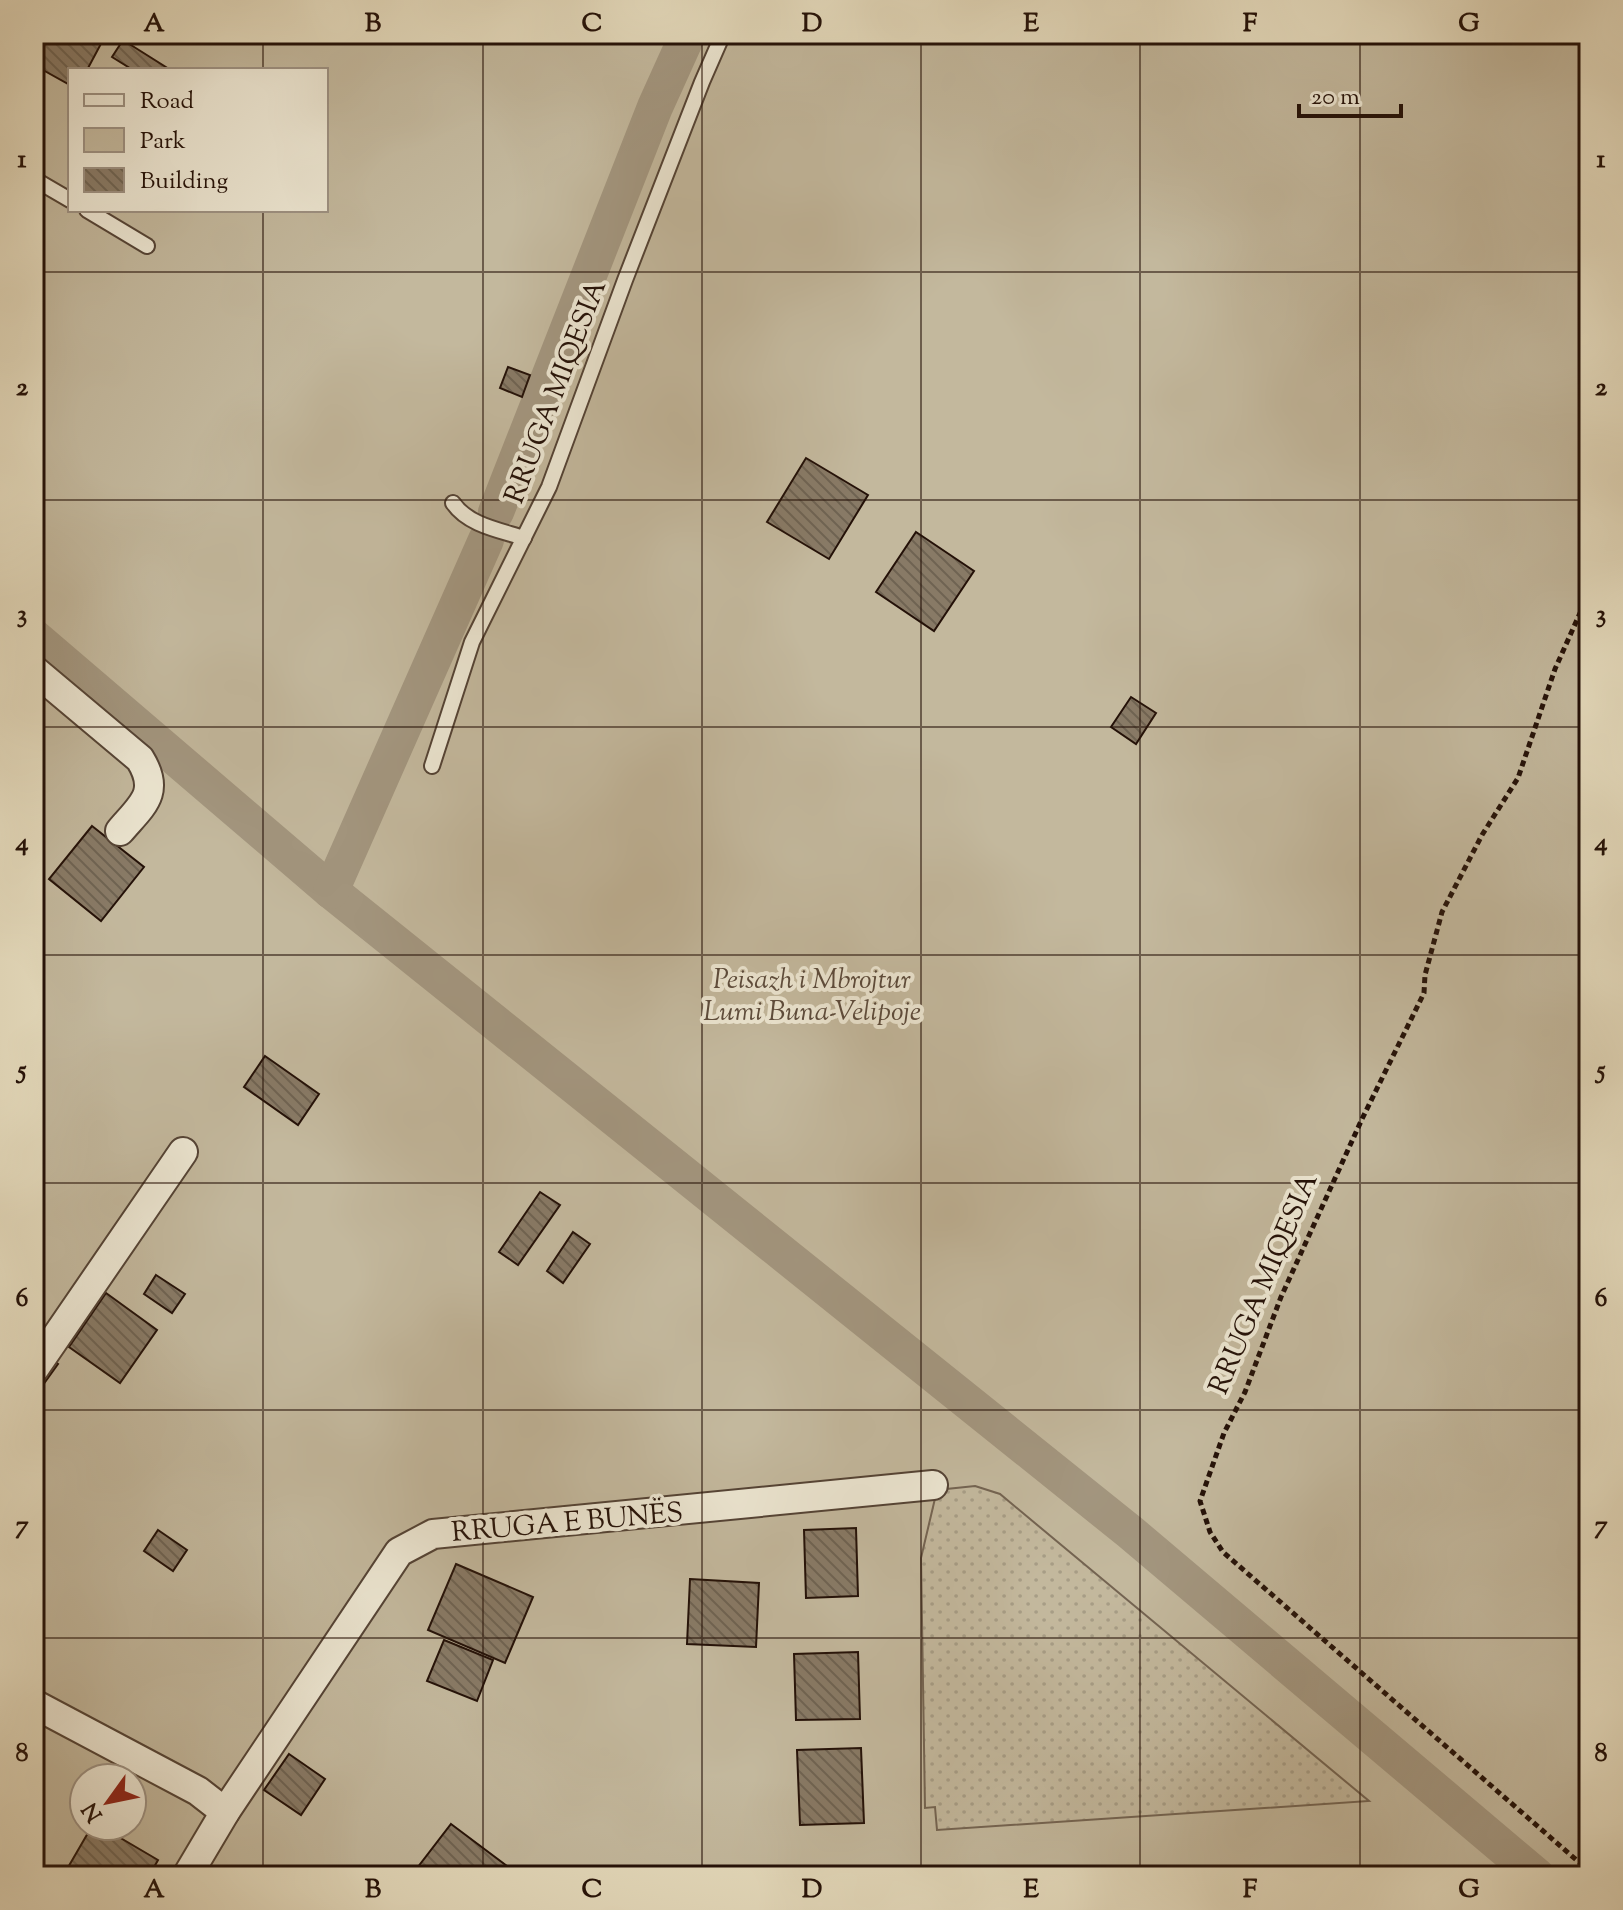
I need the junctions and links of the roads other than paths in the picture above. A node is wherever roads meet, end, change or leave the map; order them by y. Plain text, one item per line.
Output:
1 (723, 34) edge
2 (34, 179) edge
3 (68, 199) edge
4 (90, 212) edge
5 (147, 246) dead end
6 (453, 503) dead end
7 (524, 538) junction
8 (34, 670) edge
9 (432, 766) dead end
10 (120, 831) dead end
11 (183, 1152) dead end
12 (34, 1369) edge
13 (933, 1485) dead end
14 (34, 1704) edge
15 (225, 1812) junction
16 (187, 1876) edge

1 - 7 lane, RRUGA MIQESIA
2 - 3 lane
4 - 5 lane
6 - 7 lane
7 - 9 lane, RRUGA MIQESIA
8 - 10 street
11 - 12 street
13 - 15 street, RRUGA E BUNËS
14 - 15 street
15 - 16 street, RRUGA E BUNËS

